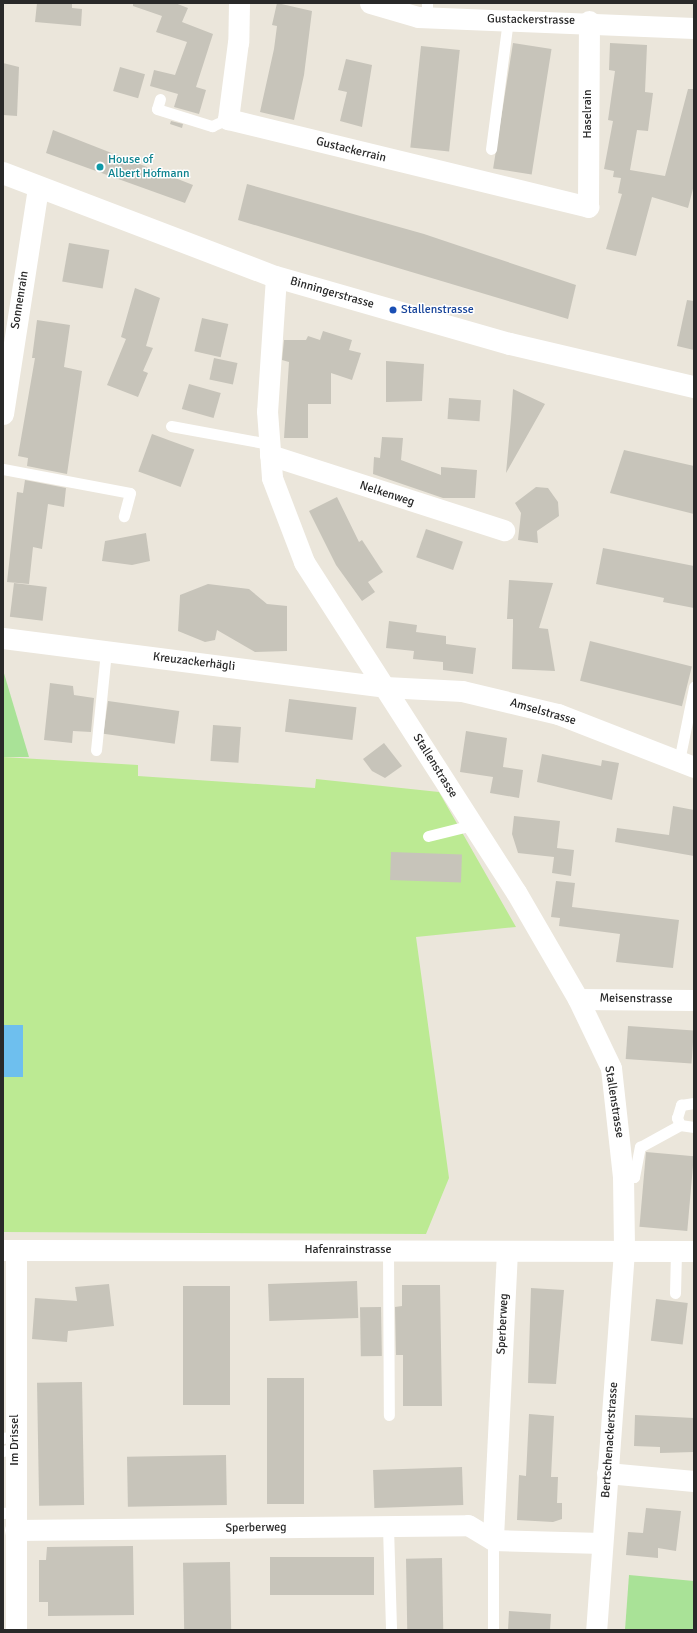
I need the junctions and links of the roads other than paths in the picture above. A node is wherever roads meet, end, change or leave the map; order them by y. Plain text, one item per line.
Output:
1 (238, 3) edge
2 (370, 3) edge
3 (427, 10) edge
4 (508, 19) junction
5 (589, 21) junction
6 (694, 28) edge
7 (160, 99) dead end
8 (228, 119) junction
9 (491, 149) dead end
10 (3, 173) edge
11 (38, 187) junction
12 (588, 207) joint
13 (276, 277) junction
14 (694, 387) edge
15 (3, 414) edge
16 (171, 426) dead end
17 (270, 449) junction
18 (3, 469) edge
19 (124, 516) dead end
20 (504, 530) dead end
21 (3, 638) edge
22 (106, 651) junction
23 (694, 687) edge
24 (386, 688) junction
25 (96, 750) dead end
26 (687, 764) edge
27 (472, 825) junction
28 (428, 836) dead end
29 (578, 999) junction
30 (694, 1000) edge
31 (694, 1103) edge
32 (680, 1125) junction
33 (694, 1127) edge
34 (630, 1148) junction
35 (10, 1250) edge
36 (388, 1250) junction
37 (506, 1251) junction
38 (624, 1251) junction
39 (685, 1251) edge
40 (675, 1293) dead end
41 (389, 1415) dead end
42 (9, 1443) edge
43 (607, 1473) junction
44 (694, 1481) edge
45 (11, 1519) edge
46 (388, 1527) junction
47 (493, 1540) junction
48 (602, 1543) junction
49 (9, 1593) edge
50 (16, 1630) edge
51 (391, 1630) edge
52 (492, 1630) edge
53 (596, 1630) edge

1 - 8 street
2 - 3 street, Gustackerstrasse
3 - 4 street, Gustackerstrasse
4 - 5 street, Gustackerstrasse
4 - 9 lane
5 - 6 street, Gustackerstrasse
5 - 12 street, Haselrain
7 - 8 lane
8 - 12 street, Gustackerrain
10 - 11 main road, Binningerstrasse
11 - 13 main road, Binningerstrasse
11 - 15 street, Sonnenrain
13 - 14 main road, Binningerstrasse
13 - 17 street, Stallenstrasse
16 - 17 lane
17 - 20 street, Nelkenweg
17 - 24 street, Stallenstrasse
18 - 19 lane
21 - 22 street, Kreuzackerhägli
22 - 24 street, Kreuzackerhägli
22 - 25 lane
23 - 26 lane
24 - 26 street, Amselstrasse
24 - 27 street, Stallenstrasse
27 - 28 lane
27 - 29 street, Stallenstrasse
29 - 30 street, Meisenstrasse
29 - 34 street, Stallenstrasse
31 - 32 lane
32 - 33 lane
32 - 34 lane
34 - 38 street, Stallenstrasse
35 - 36 street, Hafenrainstrasse
35 - 42 street, Im Drissel
36 - 37 street, Hafenrainstrasse
36 - 41 lane
37 - 38 street, Hafenrainstrasse
37 - 47 street, Sperberweg
38 - 39 street, Hafenrainstrasse
38 - 43 street, Bertschenackerstrasse
39 - 40 lane
42 - 45 street, Im Drissel
43 - 44 street
43 - 48 street, Bertschenackerstrasse
45 - 46 street, Sperberweg
45 - 49 street, Im Drissel
46 - 47 street, Sperberweg
46 - 51 lane
47 - 48 street, Sperberweg
47 - 52 lane
48 - 53 street, Bertschenackerstrasse
49 - 50 street, Im Drissel

